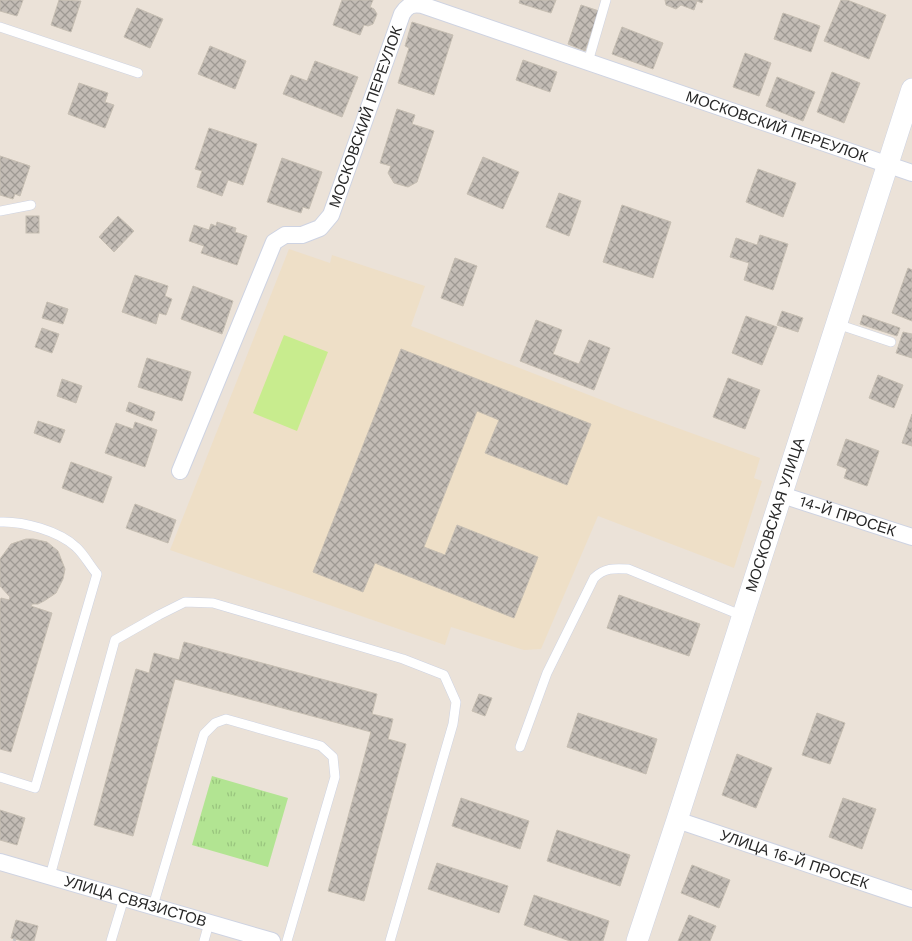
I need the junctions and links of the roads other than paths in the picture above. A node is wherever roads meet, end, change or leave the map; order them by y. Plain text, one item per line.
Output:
1 (606, 0) edge
2 (0, 27) edge
3 (588, 62) junction
4 (138, 73) dead end
5 (912, 89) edge
6 (887, 164) junction
7 (912, 173) edge
8 (31, 204) dead end
9 (0, 211) edge
10 (836, 324) junction
11 (891, 342) dead end
12 (180, 470) dead end
13 (782, 494) junction
14 (0, 522) edge
15 (912, 537) edge
16 (743, 616) junction
17 (520, 747) dead end
18 (0, 777) edge
19 (677, 820) junction
20 (0, 862) edge
21 (50, 876) junction
22 (124, 898) junction
23 (912, 899) edge
24 (153, 906) junction
25 (209, 923) junction
26 (111, 941) edge
27 (204, 941) edge
28 (272, 941) edge
29 (287, 941) edge
30 (390, 941) edge
31 (637, 941) edge

1 - 3 lane
2 - 4 lane
3 - 6 street, МОСКОВСКИЙ ПЕРЕУЛОК
3 - 12 street, МОСКОВСКИЙ ПЕРЕУЛОК
5 - 6 street, МОСКОВСКАЯ УЛИЦА
6 - 7 street, МОСКОВСКИЙ ПЕРЕУЛОК
6 - 10 street, МОСКОВСКАЯ УЛИЦА
8 - 9 lane
10 - 11 lane
10 - 13 street, МОСКОВСКАЯ УЛИЦА
13 - 15 street, 14-Й ПРОСЕК
13 - 16 street, МОСКОВСКАЯ УЛИЦА
14 - 18 lane
16 - 17 lane
16 - 19 street, МОСКОВСКАЯ УЛИЦА
19 - 23 street, УЛИЦА 16-Й ПРОСЕК
19 - 31 street, МОСКОВСКАЯ УЛИЦА
20 - 21 street, УЛИЦА СВЯЗИСТОВ
21 - 22 street, УЛИЦА СВЯЗИСТОВ
21 - 30 lane
22 - 24 street, УЛИЦА СВЯЗИСТОВ
22 - 26 lane
24 - 25 street, УЛИЦА СВЯЗИСТОВ
24 - 29 lane
25 - 27 lane
25 - 28 street, УЛИЦА СВЯЗИСТОВ

